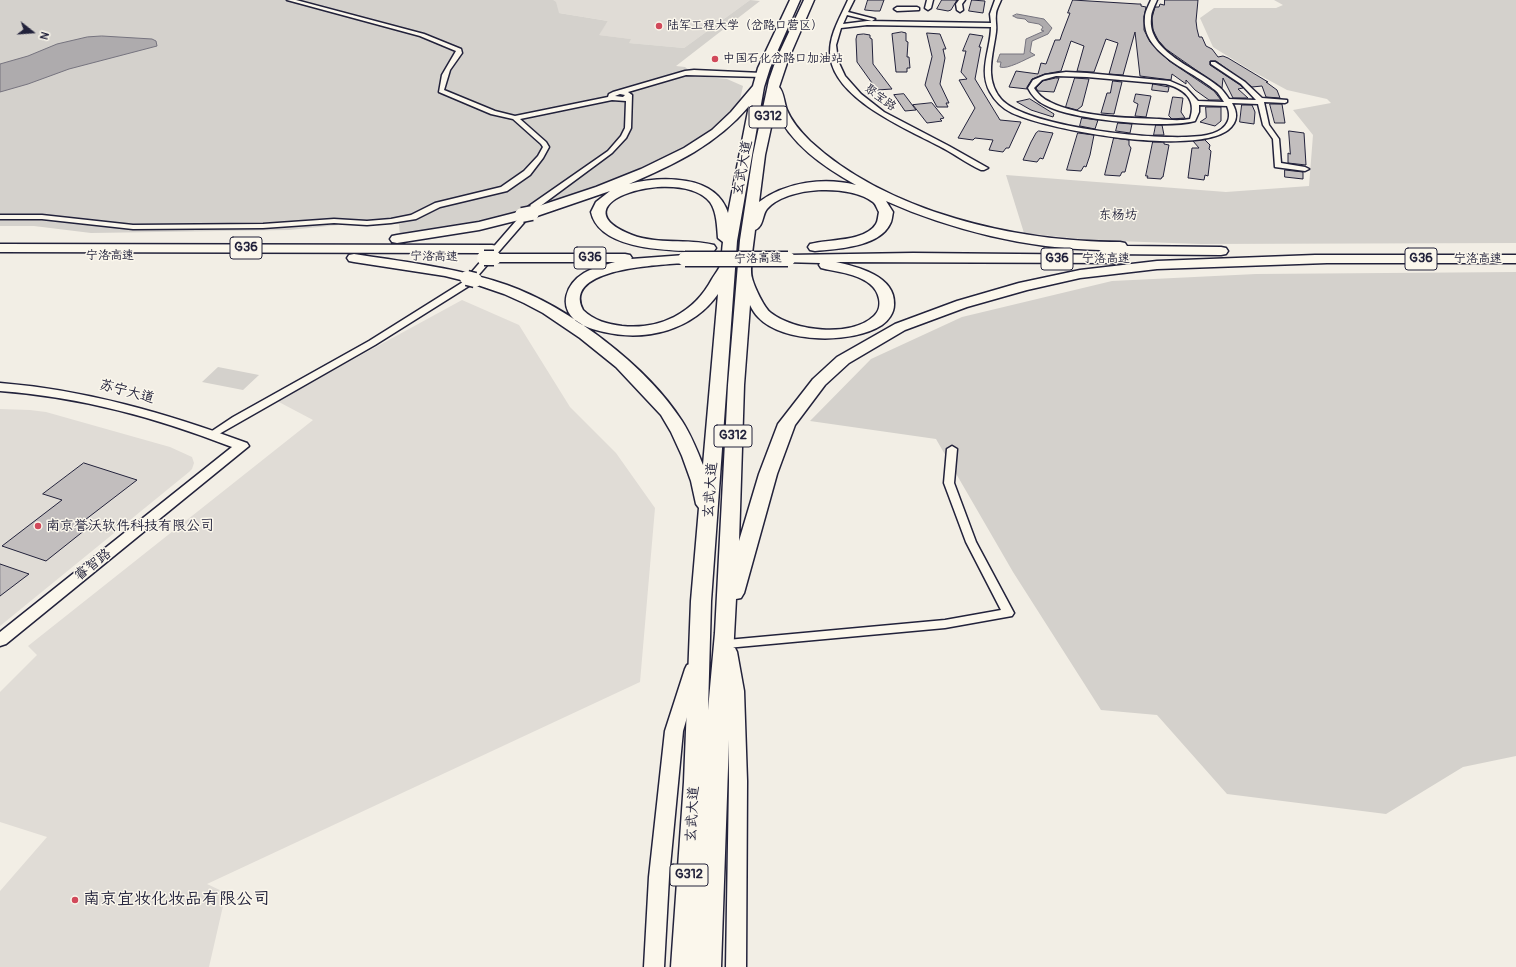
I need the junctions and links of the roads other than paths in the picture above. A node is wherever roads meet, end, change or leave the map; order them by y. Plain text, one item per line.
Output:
1 (290, 0) edge
2 (795, 0) edge
3 (809, 0) edge
4 (851, 0) edge
5 (930, 0) edge
6 (962, 0) edge
7 (998, 0) edge
8 (1154, 0) edge
9 (928, 8) dead end
10 (898, 9) dead end
11 (917, 9) dead end
12 (960, 10) dead end
13 (845, 13) junction
14 (994, 23) junction
15 (840, 26) junction
16 (1213, 64) dead end
17 (775, 80) junction
18 (760, 81) junction
19 (638, 88) junction
20 (615, 96) junction
21 (629, 98) junction
22 (1260, 100) junction
23 (1286, 101) dead end
24 (1196, 103) junction
25 (1228, 103) junction
26 (515, 118) junction
27 (984, 168) dead end
28 (1305, 169) dead end
29 (0, 217) edge
30 (747, 240) junction
31 (312, 247) junction
32 (0, 248) edge
33 (1219, 250) junction
34 (1516, 250) edge
35 (687, 251) junction
36 (493, 253) junction
37 (788, 254) junction
38 (334, 256) junction
39 (0, 257) edge
40 (729, 258) junction
41 (1327, 259) junction
42 (1516, 259) edge
43 (744, 277) junction
44 (0, 387) edge
45 (212, 435) junction
46 (242, 446) joint
47 (952, 448) dead end
48 (708, 523) junction
49 (726, 638) junction
50 (0, 640) edge
51 (700, 648) junction
52 (654, 967) edge
53 (684, 967) edge
54 (708, 967) edge
55 (736, 967) edge

1 - 26 street
2 - 18 highway, 玄武大道 / G312
3 - 17 highway, 玄武大道 / G312
4 - 13 street, 聚宝路
5 - 9 street
6 - 12 street
7 - 14 street
8 - 25 street
10 - 11 street
13 - 14 street
13 - 15 street, 聚宝路
14 - 15 street
14 - 25 street
15 - 27 street, 聚宝路
16 - 22 street
17 - 30 highway, 玄武大道 / G312
17 - 33 highway
18 - 19 street
18 - 31 highway
18 - 40 highway, 玄武大道 / G312
19 - 20 street
19 - 21 street
20 - 21 street
20 - 26 street
21 - 45 street
22 - 23 street
22 - 25 street
22 - 28 street
24 - 24 street
24 - 25 street
26 - 29 street
30 - 37 highway
30 - 43 highway, 玄武大道 / G312
31 - 32 highway, 宁洛高速 / G36
31 - 36 highway, 宁洛高速 / G36
33 - 34 highway, 宁洛高速 / G36
33 - 37 highway, 宁洛高速 / G36
35 - 36 highway, 宁洛高速 / G36
35 - 37 highway, 宁洛高速 / G36, bridge
35 - 37 highway, 宁洛高速 / G36
35 - 40 highway
35 - 40 highway
36 - 38 highway, 宁洛高速 / G36
37 - 41 highway, 宁洛高速 / G36
37 - 43 highway
38 - 39 highway, 宁洛高速 / G36
38 - 48 highway
40 - 48 highway, 玄武大道 / G312
41 - 42 highway, 宁洛高速 / G36
41 - 49 highway
43 - 49 highway, 玄武大道 / G312
44 - 45 street, 苏宁大道
45 - 46 street, 苏宁大道
46 - 50 street, 睿智路
47 - 49 street
48 - 51 highway, 玄武大道 / G312
49 - 54 highway, 玄武大道 / G312
49 - 55 street
51 - 52 street
51 - 53 highway, 玄武大道 / G312

